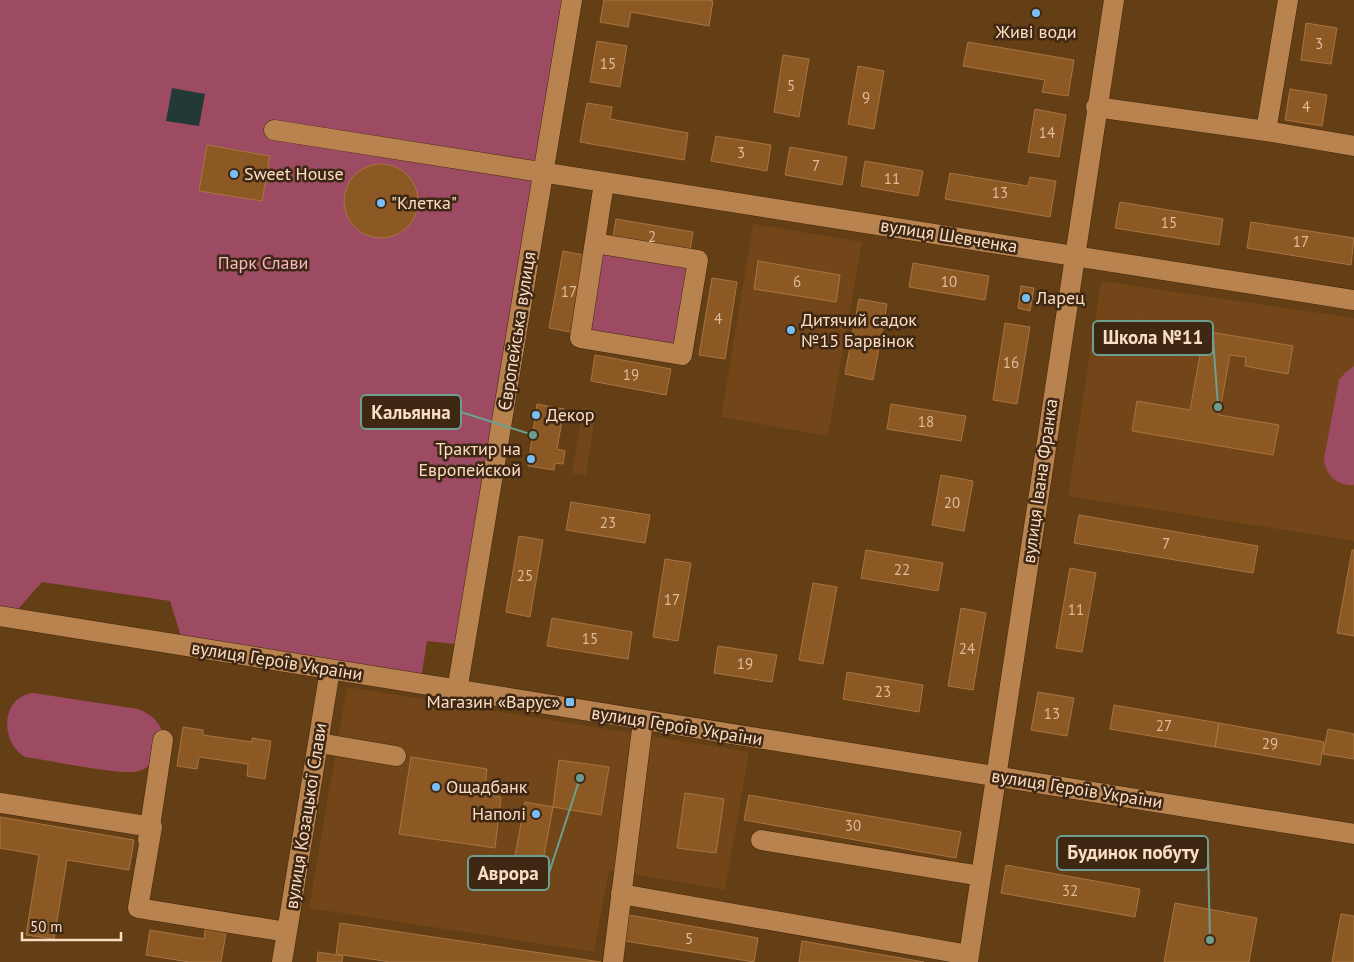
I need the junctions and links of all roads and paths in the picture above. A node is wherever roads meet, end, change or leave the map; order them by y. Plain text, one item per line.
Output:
1 (572, 0) edge
2 (1114, 0) edge
3 (1288, 0) edge
4 (1096, 107) junction
5 (274, 130) dead end
6 (1266, 131) junction
7 (1354, 146) edge
8 (543, 173) junction
9 (604, 183) junction
10 (595, 243) junction
11 (1073, 256) junction
12 (1354, 300) edge
13 (0, 616) edge
14 (330, 670) junction
15 (457, 691) junction
16 (643, 721) junction
17 (163, 740) dead end
18 (318, 743) junction
19 (396, 756) dead end
20 (997, 776) junction
21 (0, 803) edge
22 (1354, 834) edge
23 (761, 840) dead end
24 (981, 876) junction
25 (621, 894) junction
26 (138, 908) junction
27 (287, 932) junction
28 (968, 958) edge
29 (282, 962) edge
30 (613, 962) edge

1 - 8 street, Європейська вулиця
2 - 4 street, вулиця Івана Франка
3 - 6 street
4 - 6 street
4 - 11 street, вулиця Івана Франка
5 - 8 street, вулиця Шевченка
6 - 7 street
8 - 9 street, вулиця Шевченка
8 - 15 street, Європейська вулиця
9 - 10 street
9 - 11 street, вулиця Шевченка
10 - 10 street
11 - 12 street, вулиця Шевченка
11 - 20 street, вулиця Івана Франка
13 - 14 street, вулиця Героїв України
14 - 15 street, вулиця Героїв України
14 - 18 street, вулиця Козацької Слави
15 - 16 street, вулиця Героїв України
16 - 20 street, вулиця Героїв України
16 - 25 street
17 - 26 street
18 - 19 street
18 - 27 street, вулиця Козацької Слави
20 - 22 street, вулиця Героїв України
20 - 24 street, вулиця Івана Франка
21 - 26 street
23 - 24 street
24 - 28 street, вулиця Івана Франка
25 - 28 street
25 - 30 street
26 - 27 street
27 - 29 street, вулиця Козацької Слави

